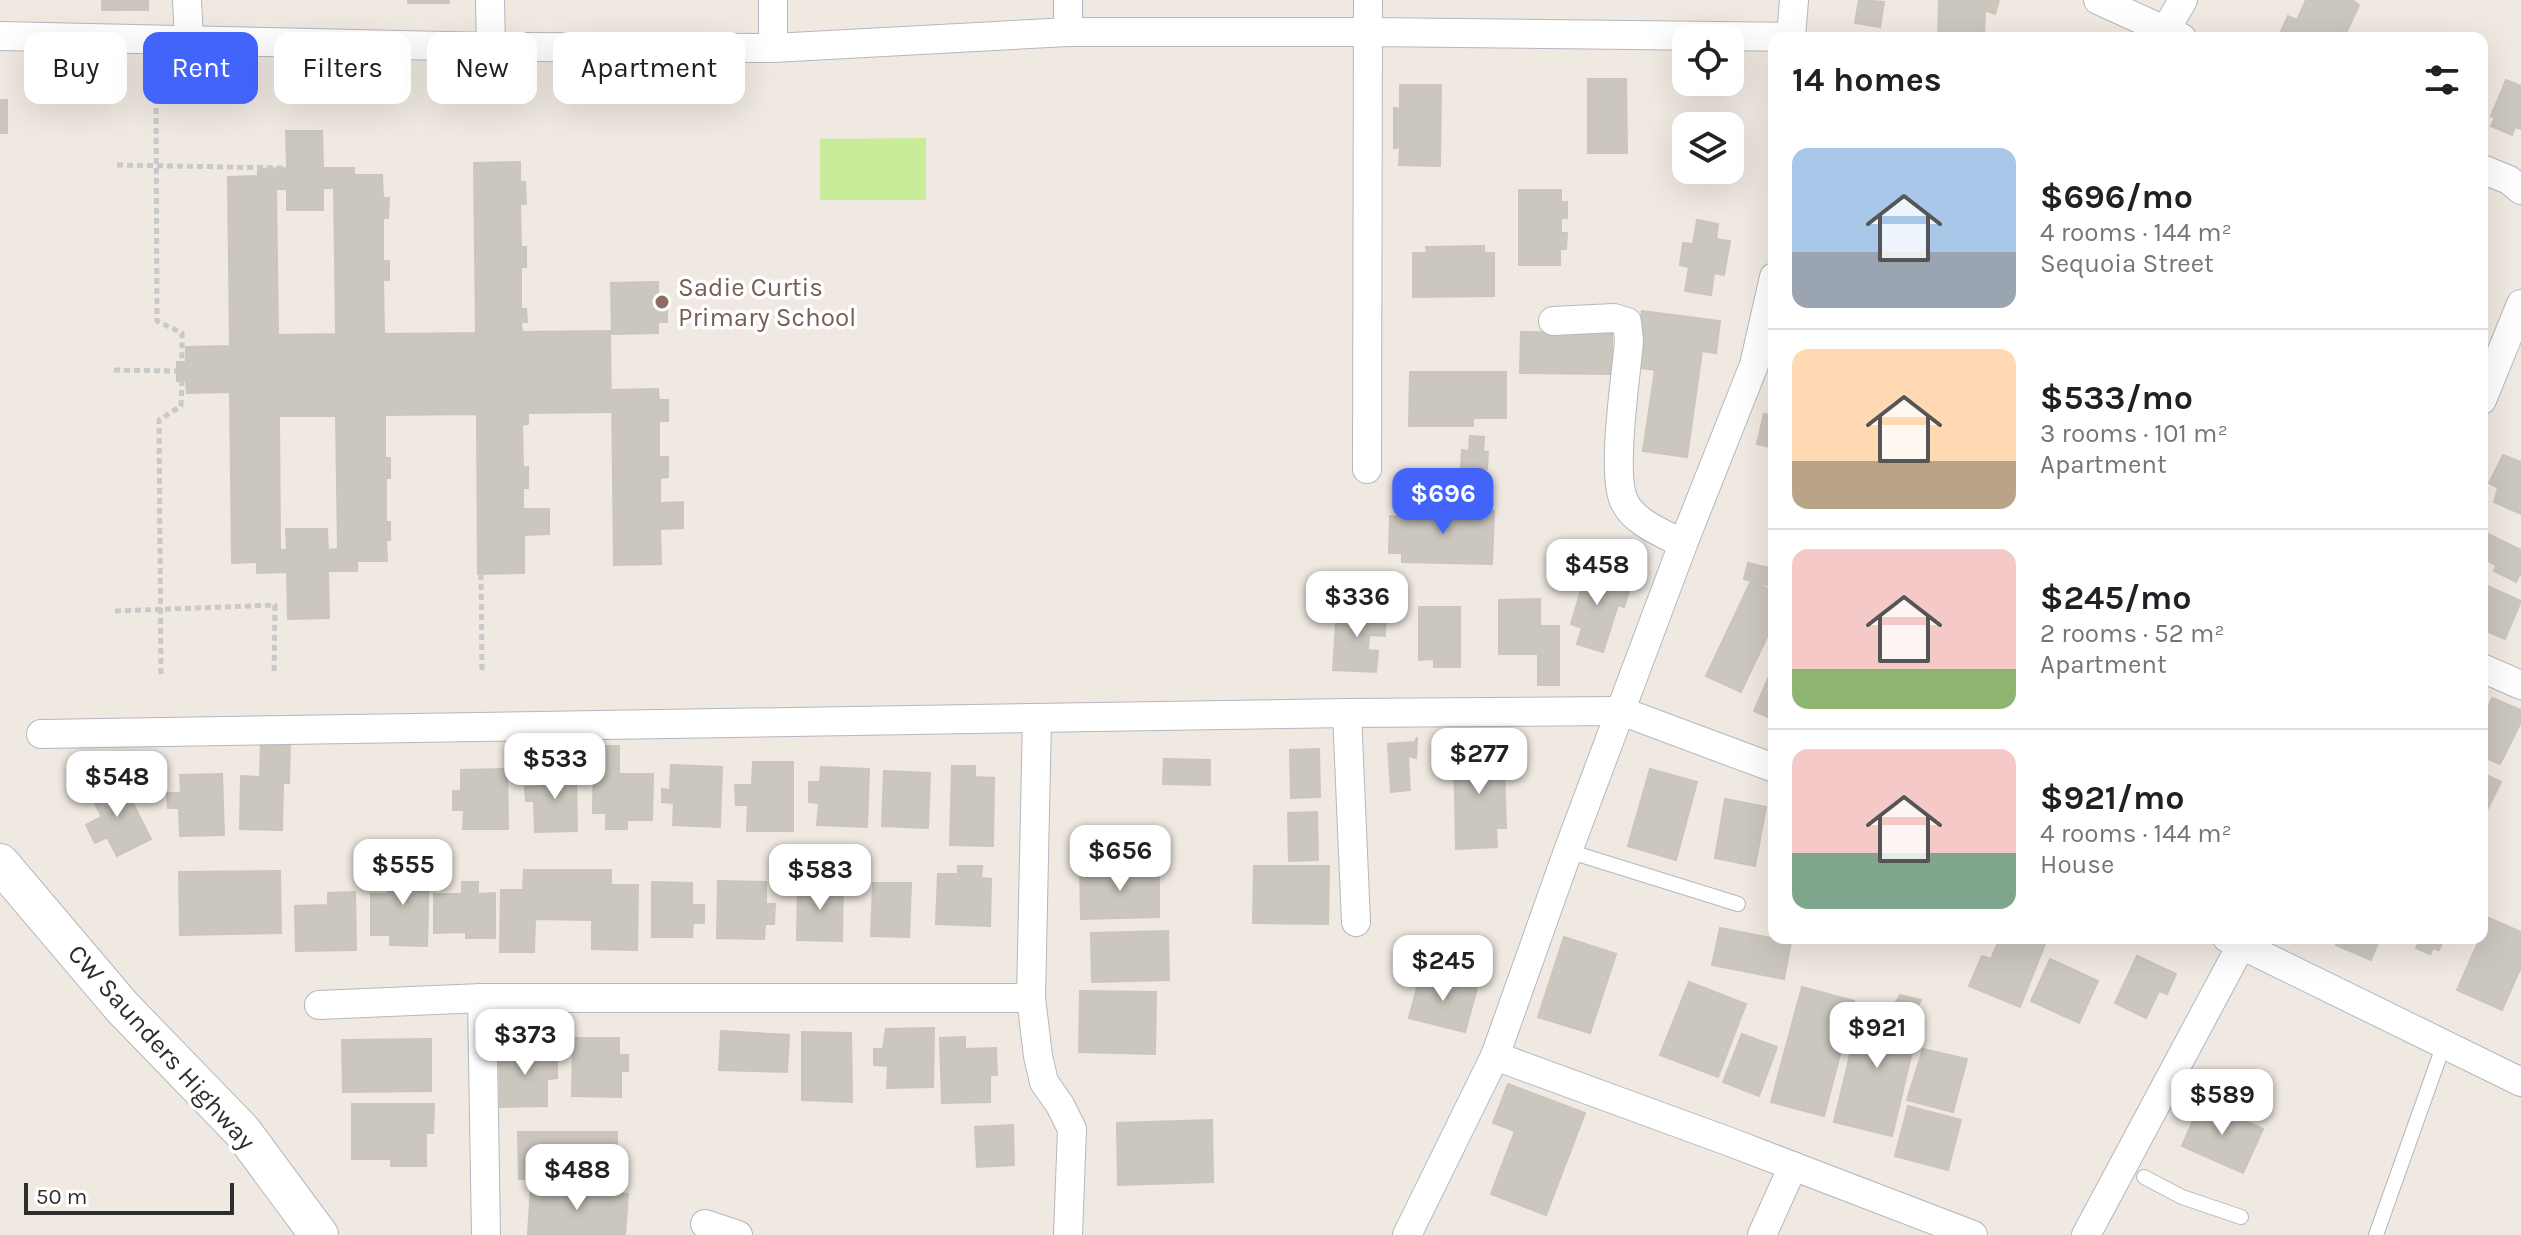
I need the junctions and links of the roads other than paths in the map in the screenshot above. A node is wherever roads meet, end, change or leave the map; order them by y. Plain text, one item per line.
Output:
1 (187, 0) edge
2 (490, 0) edge
3 (773, 0) edge
4 (1068, 0) edge
5 (1368, 0) edge
6 (1794, 0) edge
7 (2098, 0) edge
8 (2183, 0) edge
9 (189, 32) edge
10 (491, 32) edge
11 (1068, 32) junction
12 (1368, 32) junction
13 (1791, 32) edge
14 (2170, 32) edge
15 (2175, 32) edge
16 (0, 36) edge
17 (1768, 37) edge
18 (143, 38) edge
19 (258, 41) edge
20 (427, 45) edge
21 (537, 47) edge
22 (773, 48) junction
23 (2488, 171) edge
24 (2521, 190) edge
25 (1768, 303) edge
26 (2521, 304) edge
27 (1553, 321) dead end
28 (2488, 385) edge
29 (1367, 469) dead end
30 (1683, 544) junction
31 (2488, 671) edge
32 (2521, 685) edge
33 (1621, 711) junction
34 (1347, 713) junction
35 (1037, 718) junction
36 (41, 734) dead end
37 (1768, 766) edge
38 (1568, 851) junction
39 (0, 863) edge
40 (1738, 904) dead end
41 (1356, 922) dead end
42 (2236, 944) edge
43 (2246, 944) edge
44 (482, 998) junction
45 (1031, 998) junction
46 (319, 1005) dead end
47 (2444, 1044) junction
48 (1495, 1056) junction
49 (2521, 1082) edge
50 (1793, 1166) junction
51 (2144, 1177) dead end
52 (2241, 1217) dead end
53 (705, 1224) dead end
54 (319, 1235) edge
55 (486, 1235) edge
56 (738, 1235) edge
57 (1068, 1235) edge
58 (1407, 1235) edge
59 (1762, 1235) edge
60 (1973, 1235) edge
61 (2086, 1235) edge
62 (2376, 1235) edge

1 - 9 street
2 - 10 street
3 - 22 street
4 - 11 street
5 - 12 street
6 - 13 street
7 - 14 street
8 - 15 street
11 - 12 street
11 - 22 street
12 - 17 street
12 - 29 street
16 - 18 street
19 - 20 street
21 - 22 street
23 - 24 street
25 - 30 street
26 - 28 street
27 - 30 street
30 - 33 street
31 - 32 street
33 - 34 street
33 - 37 street
33 - 38 street
34 - 35 street
34 - 41 street
35 - 36 street
35 - 45 street
38 - 40 lane
38 - 48 street
39 - 54 main road, CW Saunders Highway
42 - 61 street
43 - 47 street
44 - 45 street
44 - 46 street
44 - 55 street
45 - 57 street
47 - 49 street
47 - 62 lane
48 - 50 street
48 - 58 street
50 - 59 street
50 - 60 street
51 - 52 lane
53 - 56 street

